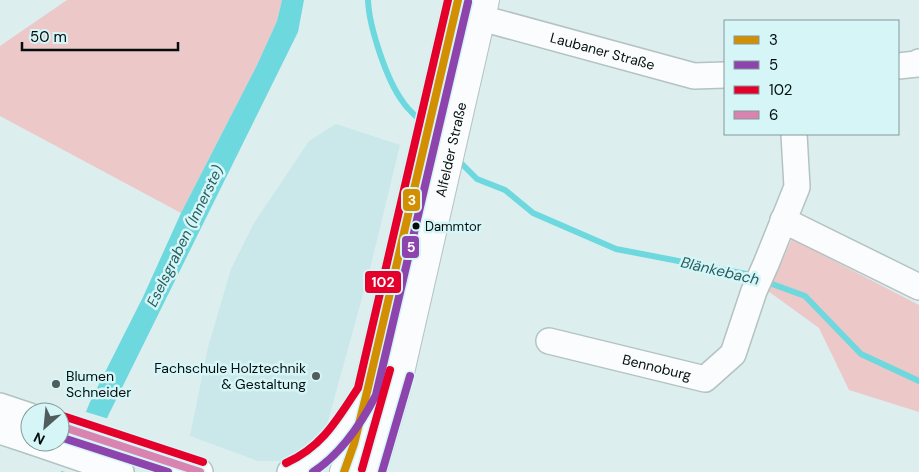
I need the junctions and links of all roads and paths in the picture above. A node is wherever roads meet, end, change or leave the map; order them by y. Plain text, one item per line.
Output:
1 (458, 0) edge
2 (483, 9) edge
3 (919, 62) edge
4 (899, 66) edge
5 (724, 75) edge
6 (794, 135) edge
7 (783, 220) junction
8 (919, 288) edge
9 (549, 341) dead end
10 (367, 392) junction
11 (0, 406) edge
12 (20, 413) edge
13 (0, 431) edge
14 (70, 437) edge
15 (20, 438) edge
16 (70, 441) edge
17 (119, 472) edge
18 (200, 472) edge
19 (290, 472) edge
20 (344, 472) edge
21 (372, 472) edge

1 - 10 main road, Alfelder Straße
2 - 5 street, Laubaner Straße
2 - 21 main road, Alfelder Straße
3 - 4 street
6 - 7 street, Bennoburg
7 - 8 street
7 - 9 street, Bennoburg
10 - 19 street
10 - 20 main road, Alfelder Straße
11 - 12 street
13 - 15 street
14 - 18 street
16 - 17 street

